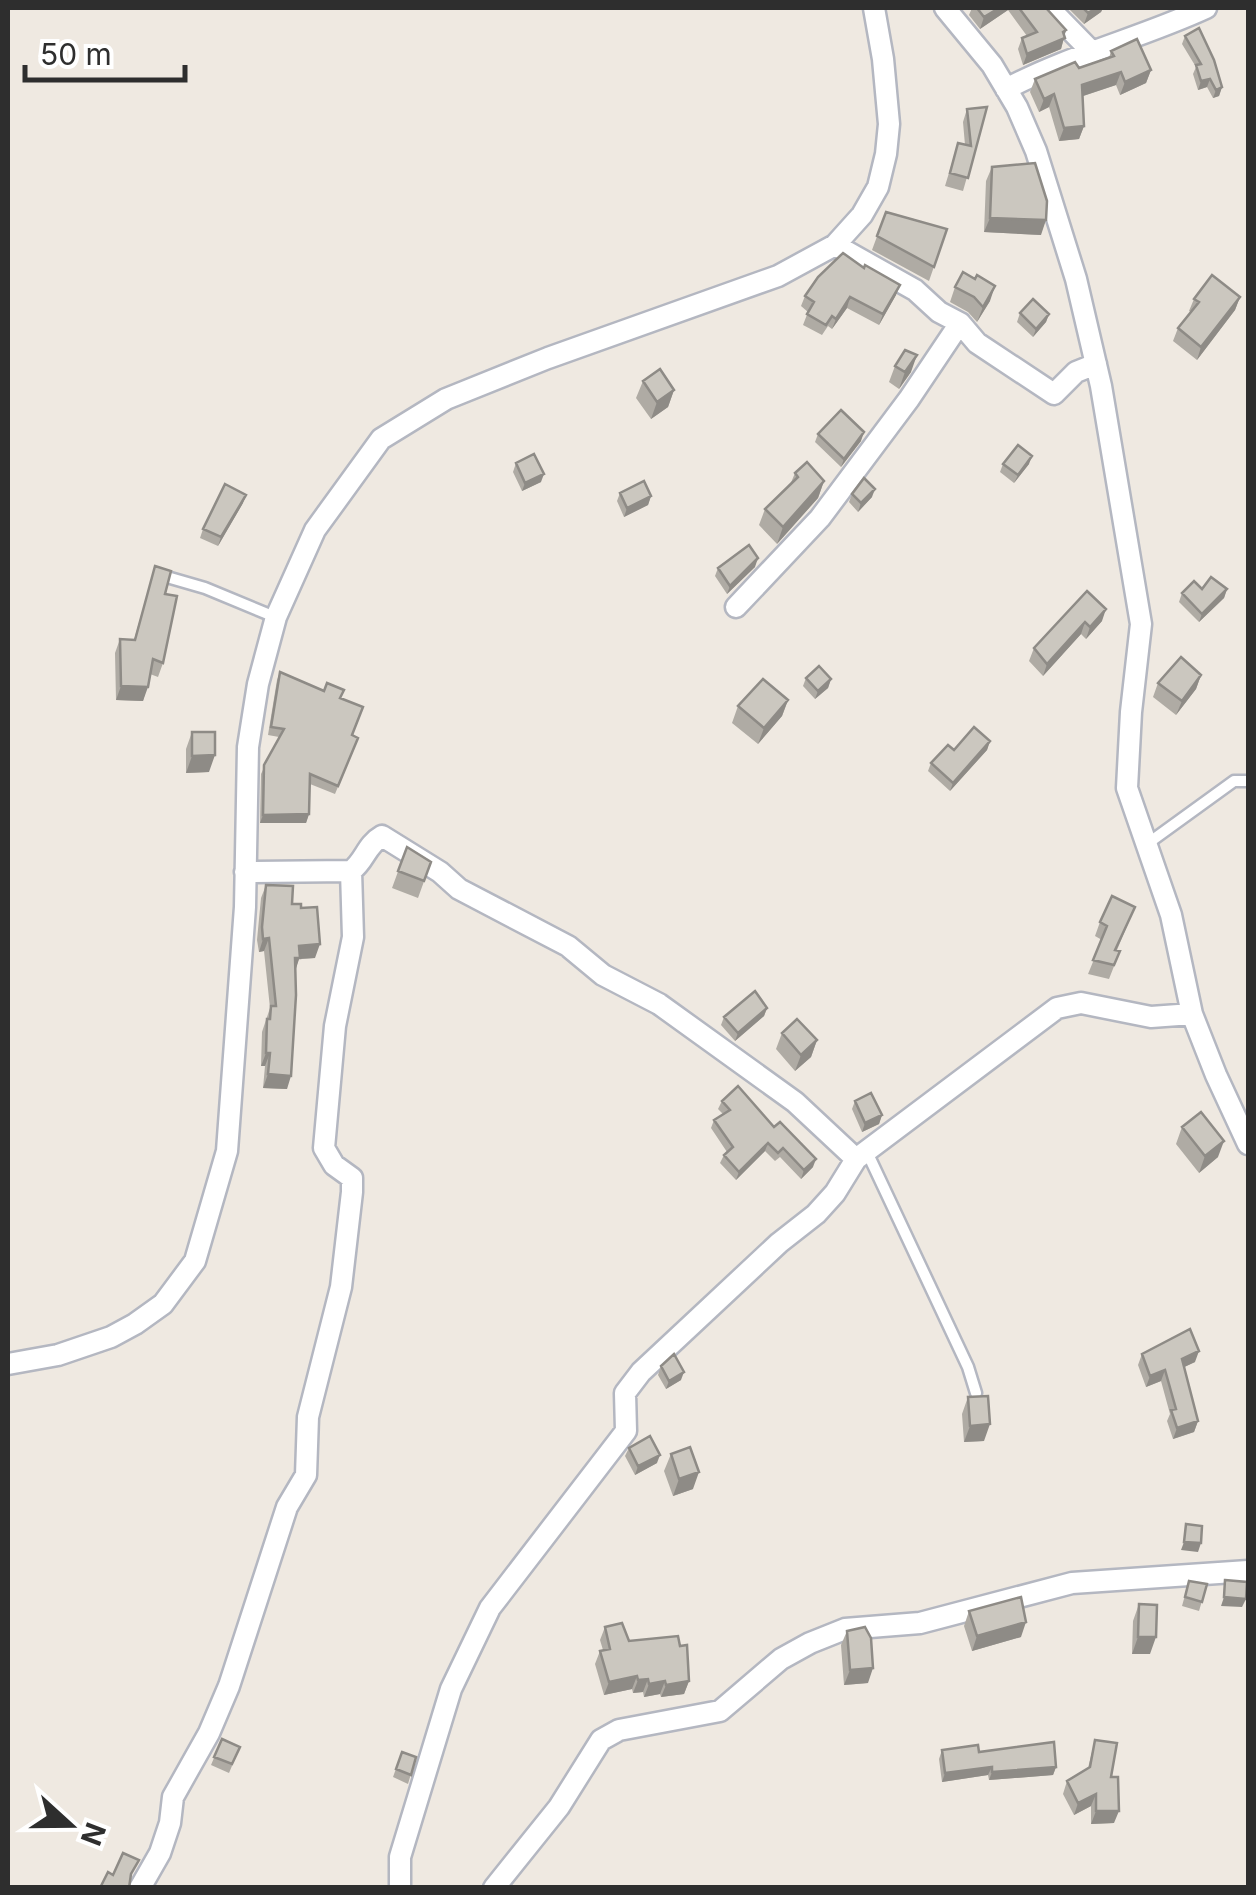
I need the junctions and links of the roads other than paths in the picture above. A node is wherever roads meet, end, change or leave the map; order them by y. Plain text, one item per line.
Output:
1 (874, 8) edge
2 (944, 8) edge
3 (1049, 8) edge
4 (1206, 8) edge
5 (1092, 53) junction
6 (1006, 89) junction
7 (835, 245) junction
8 (960, 323) junction
9 (1096, 364) junction
10 (155, 574) edge
11 (736, 607) dead end
12 (276, 617) junction
13 (1248, 781) edge
14 (1146, 844) junction
15 (245, 872) junction
16 (351, 872) junction
17 (1192, 1014) junction
18 (1248, 1144) edge
19 (861, 1155) junction
20 (8, 1364) edge
21 (976, 1392) edge
22 (1248, 1571) edge
23 (140, 1888) edge
24 (400, 1888) edge
25 (494, 1888) edge

1 - 7 street
2 - 6 street
3 - 5 street
4 - 5 street
5 - 6 street
6 - 9 street
7 - 8 street
7 - 12 street
8 - 9 street
8 - 11 street
9 - 14 street
10 - 12 lane
12 - 15 street
13 - 14 lane
14 - 17 street
15 - 16 street
15 - 20 street
16 - 19 street
16 - 23 street
17 - 18 street
17 - 19 street
19 - 21 lane
19 - 24 street
22 - 25 street

